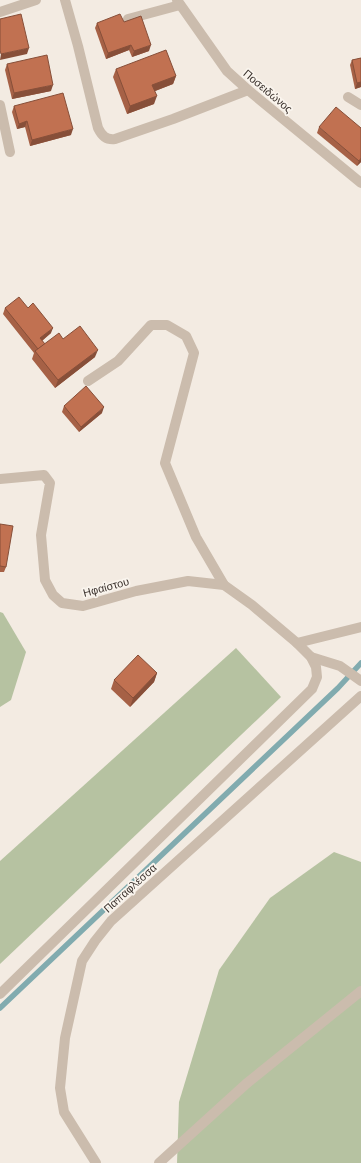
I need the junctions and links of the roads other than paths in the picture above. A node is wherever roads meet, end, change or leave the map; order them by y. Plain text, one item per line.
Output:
1 (36, 0) edge
2 (65, 0) edge
3 (179, 3) edge
4 (0, 12) edge
5 (128, 19) edge
6 (248, 90) junction
7 (348, 97) dead end
8 (0, 105) edge
9 (361, 105) edge
10 (10, 152) dead end
11 (361, 183) edge
12 (88, 381) dead end
13 (0, 478) edge
14 (224, 585) junction
15 (361, 626) edge
16 (297, 643) junction
17 (311, 657) junction
18 (360, 681) edge
19 (361, 696) edge
20 (361, 991) edge
21 (0, 994) edge
22 (96, 1163) edge
23 (159, 1163) edge

1 - 4 street
2 - 6 street
3 - 5 street
3 - 6 street, Ποσειδώνος
6 - 11 street, Ποσειδώνος
7 - 9 street
8 - 10 street
12 - 14 street
13 - 14 street, Ηφαίστου
14 - 16 street, Ηφαίστου
15 - 16 street
16 - 17 street, Ηφαίστου
17 - 18 street, Ηφαίστου
17 - 21 street, Ηφαίστου
19 - 22 street, Παπαφλέσσα
20 - 23 street

